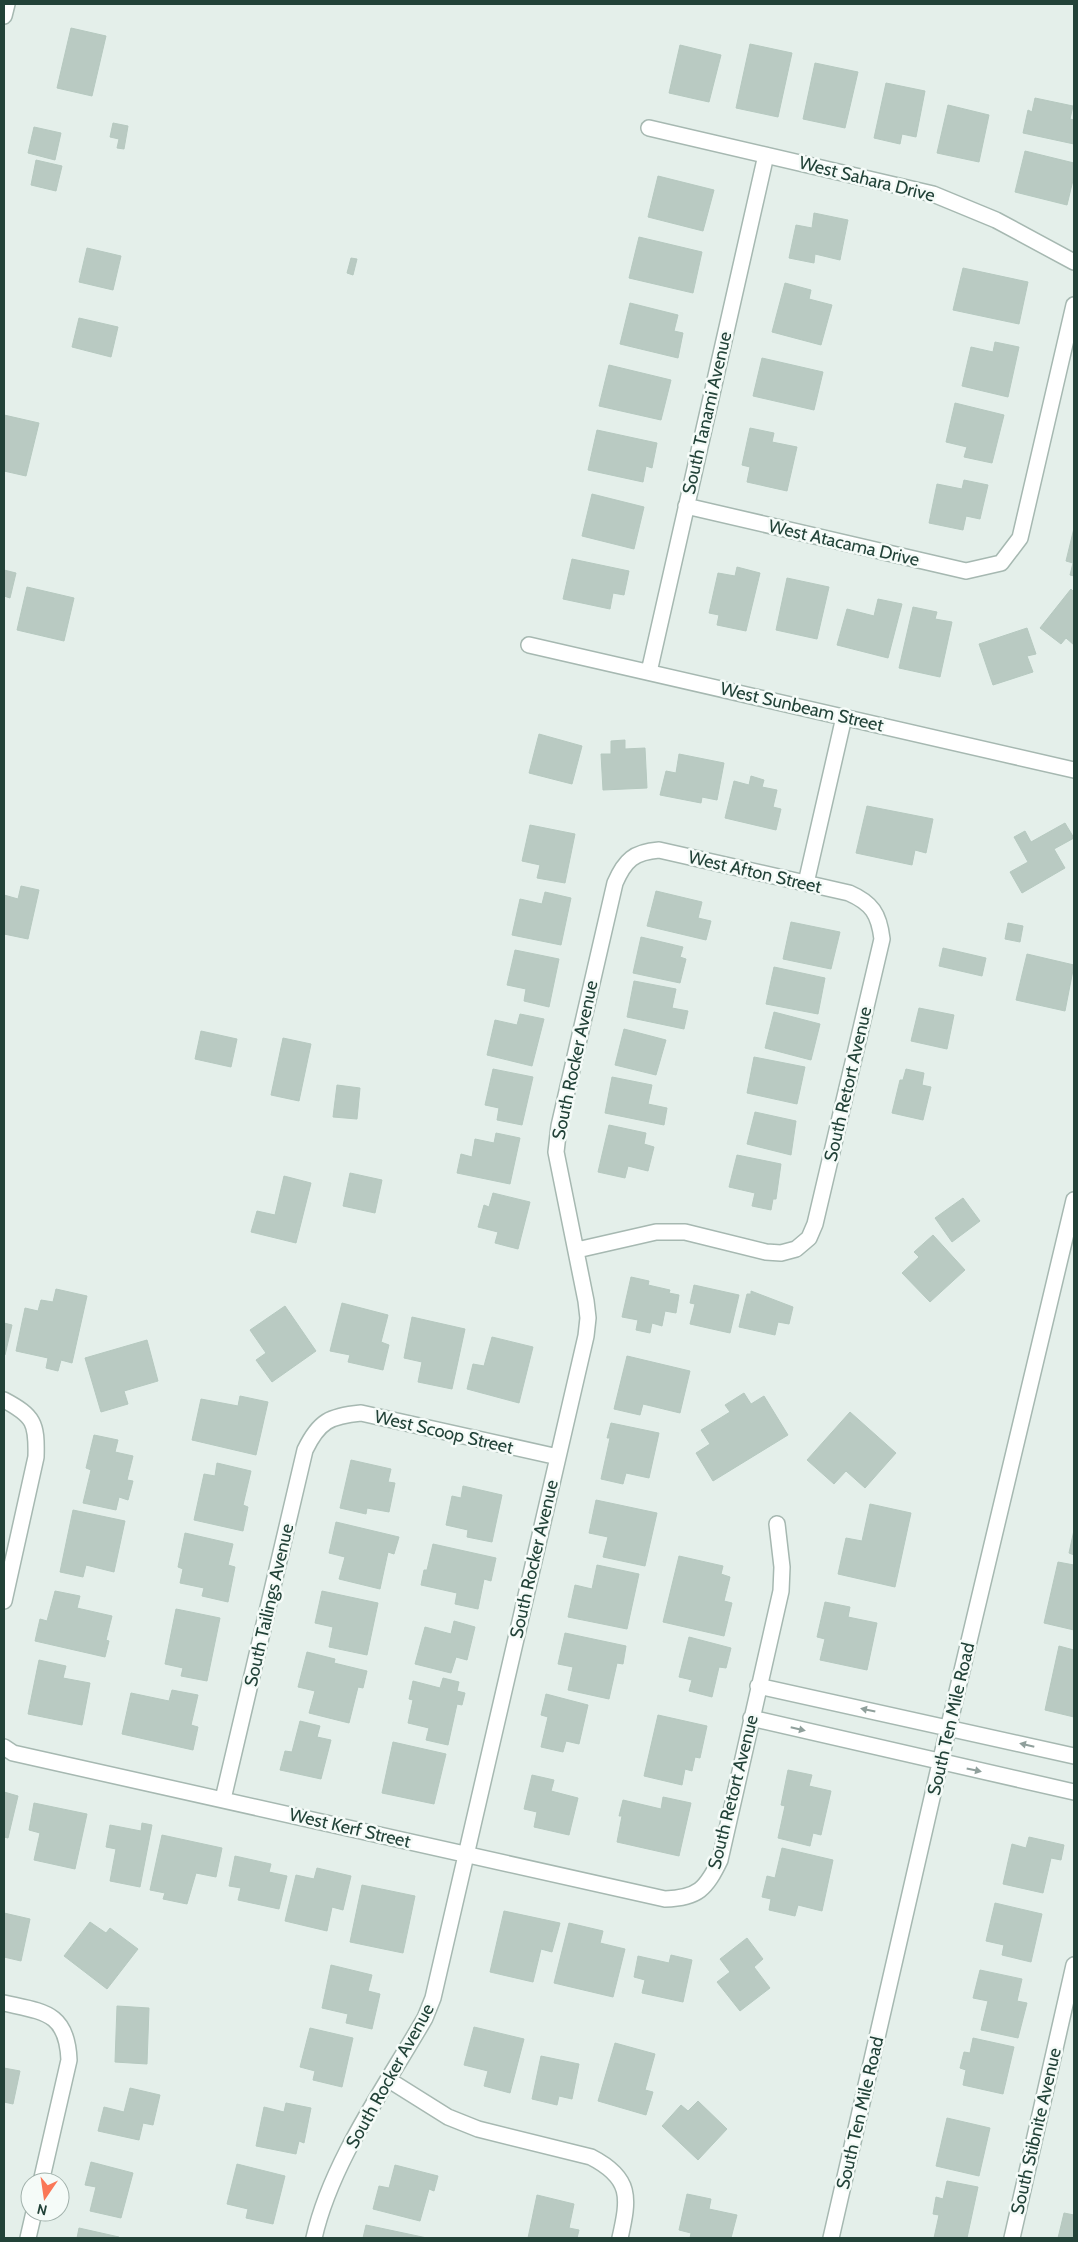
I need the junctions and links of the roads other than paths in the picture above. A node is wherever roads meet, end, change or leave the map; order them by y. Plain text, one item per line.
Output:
1 (7, 4) edge
2 (4, 16) edge
3 (649, 128) dead end
4 (766, 155) junction
5 (1074, 262) edge
6 (1074, 305) edge
7 (686, 506) junction
8 (529, 645) dead end
9 (648, 672) junction
10 (844, 717) junction
11 (1074, 770) edge
12 (630, 859) joint
13 (806, 883) junction
14 (875, 912) joint
15 (1074, 1200) edge
16 (576, 1250) junction
17 (4, 1400) edge
18 (329, 1419) joint
19 (558, 1457) junction
20 (777, 1524) dead end
21 (4, 1601) edge
22 (758, 1686) junction
23 (751, 1718) junction
24 (948, 1727) junction
25 (4, 1747) edge
26 (1074, 1756) edge
27 (940, 1763) junction
28 (1074, 1792) edge
29 (223, 1799) junction
30 (466, 1854) junction
31 (698, 1893) joint
32 (1074, 1965) edge
33 (4, 2003) edge
34 (389, 2080) junction
35 (43, 2172) edge
36 (32, 2222) edge
37 (28, 2238) edge
38 (314, 2238) edge
39 (620, 2238) edge
40 (831, 2238) edge
41 (1012, 2238) edge

1 - 2 street
3 - 4 street, West Sahara Drive
4 - 5 street, West Sahara Drive
4 - 7 street, South Tanami Avenue
6 - 7 street, West Atacama Drive
7 - 9 street, South Tanami Avenue
8 - 9 street, West Sunbeam Street
9 - 10 street, West Sunbeam Street
10 - 11 street, West Sunbeam Street
10 - 13 street
12 - 13 street, West Afton Street
12 - 16 street, South Rocker Avenue
13 - 14 street, West Afton Street
14 - 16 street, South Retort Avenue
15 - 24 street, South Ten Mile Road
16 - 19 street, South Rocker Avenue
17 - 21 street
18 - 19 street, West Scoop Street
18 - 29 street, South Tailings Avenue
19 - 30 street, South Rocker Avenue
20 - 22 street, South Retort Avenue
22 - 23 street, South Retort Avenue
24 -> 22 street
23 -> 27 street
23 - 31 street, South Retort Avenue
26 -> 24 street
24 - 27 street, South Ten Mile Road
25 - 29 street, West Kerf Street
27 -> 28 street
27 - 40 street, South Ten Mile Road
29 - 30 street, West Kerf Street
30 - 31 street, West Kerf Street
30 - 34 street, South Rocker Avenue
32 - 41 street, South Stibnite Avenue
33 - 35 street
34 - 38 street, South Rocker Avenue
34 - 39 street
36 - 37 street

